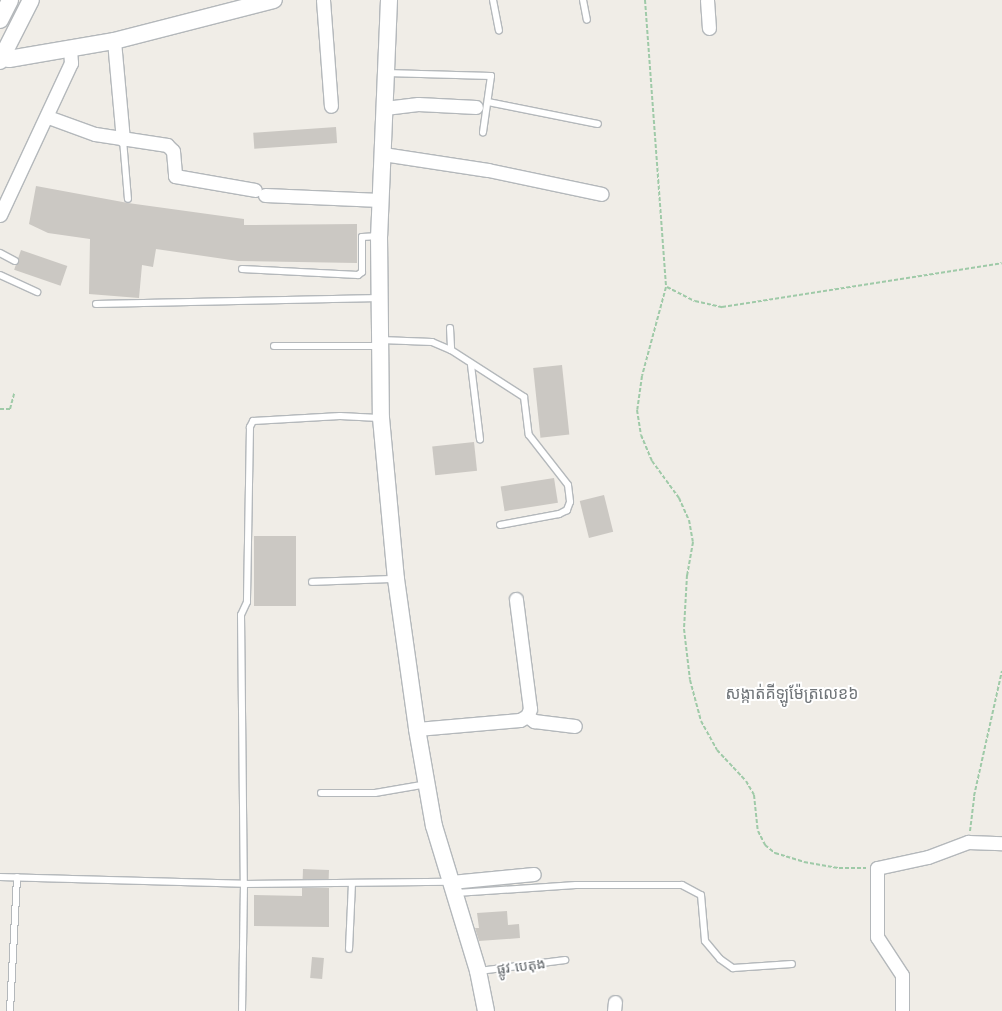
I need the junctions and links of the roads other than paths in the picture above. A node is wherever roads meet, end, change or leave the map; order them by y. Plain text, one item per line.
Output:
1 (10, 0) edge
2 (31, 0) edge
3 (274, 0) edge
4 (323, 0) edge
5 (389, 0) edge
6 (494, 0) edge
7 (583, 0) edge
8 (707, 0) edge
9 (0, 20) edge
10 (587, 20) dead end
11 (709, 28) dead end
12 (499, 30) dead end
13 (114, 41) junction
14 (70, 48) junction
15 (1, 58) edge
16 (386, 73) junction
17 (482, 105) junction
18 (330, 106) dead end
19 (385, 108) junction
20 (48, 117) junction
21 (598, 124) dead end
22 (483, 132) dead end
23 (123, 140) junction
24 (382, 154) junction
25 (602, 194) dead end
26 (128, 199) dead end
27 (380, 200) junction
28 (0, 215) edge
29 (379, 236) junction
30 (0, 254) edge
31 (15, 262) dead end
32 (242, 269) dead end
33 (0, 275) edge
34 (37, 292) dead end
35 (380, 298) junction
36 (96, 304) dead end
37 (450, 328) dead end
38 (381, 343) junction
39 (274, 346) dead end
40 (451, 350) junction
41 (471, 365) junction
42 (381, 418) junction
43 (480, 440) dead end
44 (500, 525) dead end
45 (396, 579) junction
46 (312, 582) dead end
47 (516, 599) dead end
48 (527, 716) junction
49 (575, 726) dead end
50 (417, 729) junction
51 (427, 784) junction
52 (321, 793) dead end
53 (1002, 843) edge
54 (534, 874) dead end
55 (0, 877) edge
56 (17, 877) junction
57 (352, 883) junction
58 (244, 884) junction
59 (452, 887) junction
60 (349, 949) dead end
61 (565, 960) dead end
62 (792, 964) dead end
63 (478, 971) junction
64 (10, 1011) edge
65 (242, 1011) edge
66 (486, 1011) edge
67 (902, 1011) edge

1 - 9 street
2 - 15 street
3 - 13 street
4 - 18 street
5 - 16 street
6 - 12 lane
7 - 10 lane
8 - 11 street
13 - 14 street
13 - 23 street
14 - 15 street
14 - 20 street
16 - 17 lane
16 - 19 street
17 - 19 street
17 - 21 lane
17 - 22 lane
19 - 24 street
20 - 23 street
20 - 28 street
23 - 26 lane
23 - 27 street
24 - 25 street
24 - 27 street
27 - 29 street
29 - 32 lane
29 - 35 street
30 - 31 lane
33 - 34 lane
35 - 36 lane
35 - 38 street
37 - 40 lane
38 - 39 lane
38 - 40 lane
38 - 42 street
40 - 41 lane
41 - 43 lane
41 - 44 lane
42 - 45 street
42 - 58 lane
45 - 46 lane
45 - 50 street
47 - 48 street
48 - 49 street
48 - 50 street
50 - 51 street
51 - 52 lane
51 - 59 street
53 - 67 street
54 - 59 street
55 - 56 lane
56 - 58 lane
56 - 64 lane
57 - 58 lane
57 - 59 lane
57 - 60 lane
58 - 65 lane
59 - 62 lane
59 - 63 street
61 - 63 lane, ផ្លូវ បេតុង
63 - 66 street

